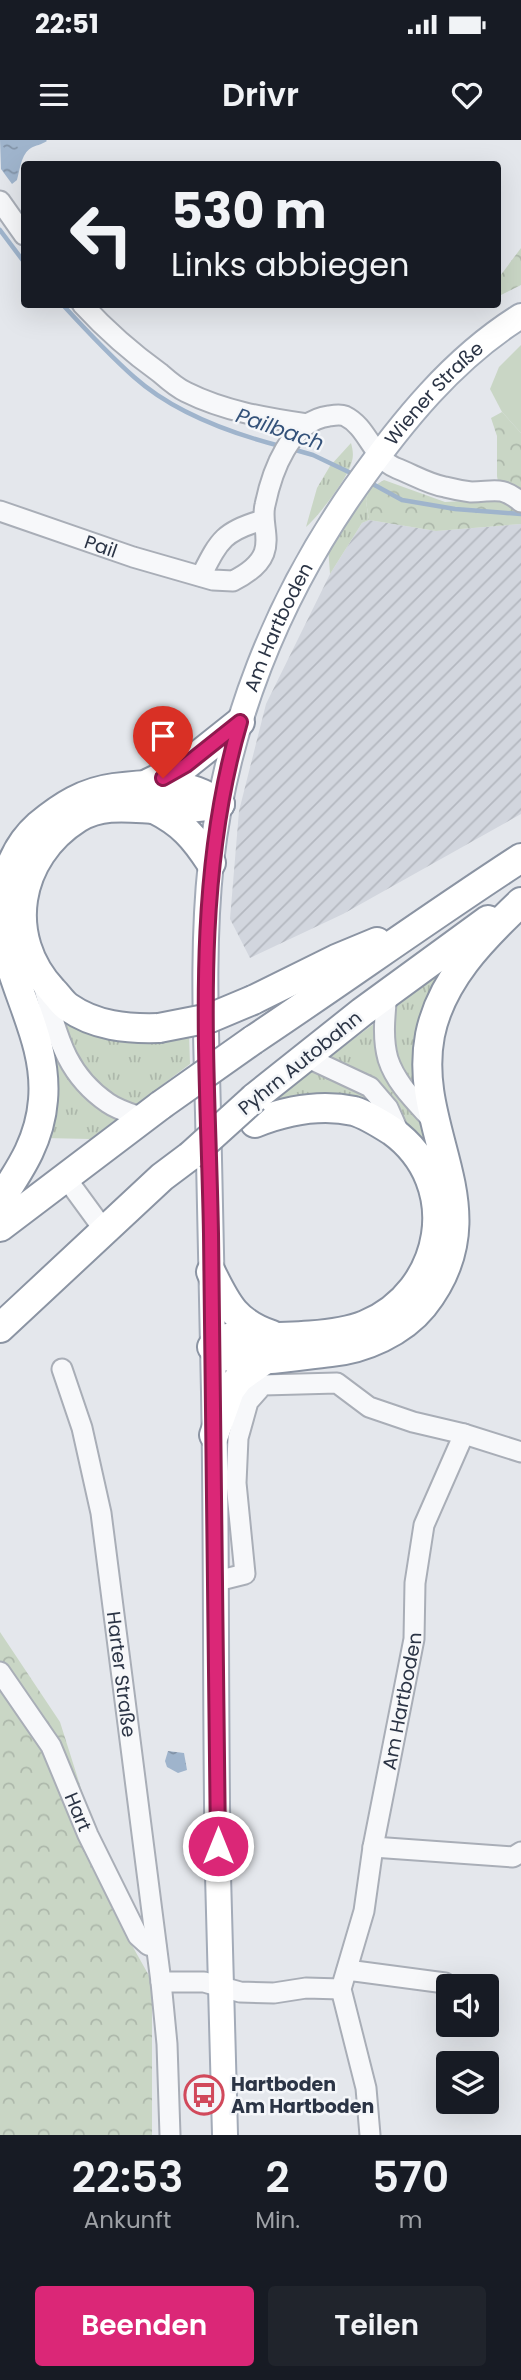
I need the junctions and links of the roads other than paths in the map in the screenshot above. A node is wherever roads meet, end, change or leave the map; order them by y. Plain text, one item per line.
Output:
1 (0, 201) edge
2 (21, 231) edge
3 (86, 308) edge
4 (521, 316) edge
5 (302, 428) junction
6 (368, 470) junction
7 (521, 502) edge
8 (0, 511) edge
9 (263, 520) junction
10 (201, 576) junction
11 (240, 722) junction
12 (152, 796) junction
13 (220, 804) junction
14 (521, 858) edge
15 (211, 863) junction
16 (521, 901) edge
17 (415, 927) junction
18 (42, 980) junction
19 (387, 993) junction
20 (306, 1057) junction
21 (254, 1111) junction
22 (152, 1112) junction
23 (436, 1125) junction
24 (401, 1138) junction
25 (66, 1178) junction
26 (0, 1200) edge
27 (0, 1227) edge
28 (104, 1230) junction
29 (211, 1272) junction
30 (0, 1328) edge
31 (212, 1347) junction
32 (272, 1348) junction
33 (62, 1369) dead end
34 (464, 1434) junction
35 (214, 1435) junction
36 (521, 1452) edge
37 (217, 1581) junction
38 (0, 1672) edge
39 (373, 1847) junction
40 (521, 1853) edge
41 (156, 1947) junction
42 (347, 1970) junction
43 (161, 1982) junction
44 (436, 1982) edge
45 (221, 1987) junction
46 (341, 1989) junction
47 (170, 2135) edge
48 (225, 2135) edge
49 (370, 2135) edge

1 - 2 street
3 - 5 street
4 - 6 main road, Wiener Straße
5 - 6 street
5 - 9 street, Pail
6 - 7 street
6 - 11 main road, Am Hartboden
8 - 10 street, Pail
9 - 10 street
9 - 10 street, Pail
11 - 12 highway
11 - 13 main road, Am Hartboden
12 - 13 highway
12 - 15 highway
12 - 18 highway
12 - 26 highway
13 - 15 main road, Am Hartboden
14 - 17 highway, Pyhrn Autobahn
15 - 29 main road, Am Hartboden
16 - 19 highway, Pyhrn Autobahn
16 - 23 highway
17 - 18 highway, bridge
17 - 22 highway, Pyhrn Autobahn, bridge
18 - 22 street
19 - 20 highway, Pyhrn Autobahn
19 - 23 street
20 - 21 highway, Pyhrn Autobahn
20 - 24 street
21 - 24 highway
21 - 28 highway, bridge
22 - 25 highway, Pyhrn Autobahn
23 - 32 highway
24 - 32 highway
25 - 27 highway, Pyhrn Autobahn
25 - 28 street
28 - 30 highway
29 - 31 main road, Am Hartboden
29 - 32 highway
31 - 32 highway
31 - 35 main road, Am Hartboden
32 - 35 highway
33 - 41 street, Harter Straße
34 - 36 street
34 - 37 street
34 - 39 street, Am Hartboden
35 - 37 main road, Am Hartboden
37 - 45 main road, Am Hartboden
38 - 41 street, Hart
39 - 40 street
39 - 42 street, Am Hartboden
41 - 43 street, Harter Straße
42 - 44 street
42 - 46 street, Am Hartboden
43 - 45 street
43 - 47 street, Harter Straße
45 - 46 street
45 - 48 main road, Am Hartboden
46 - 49 street

